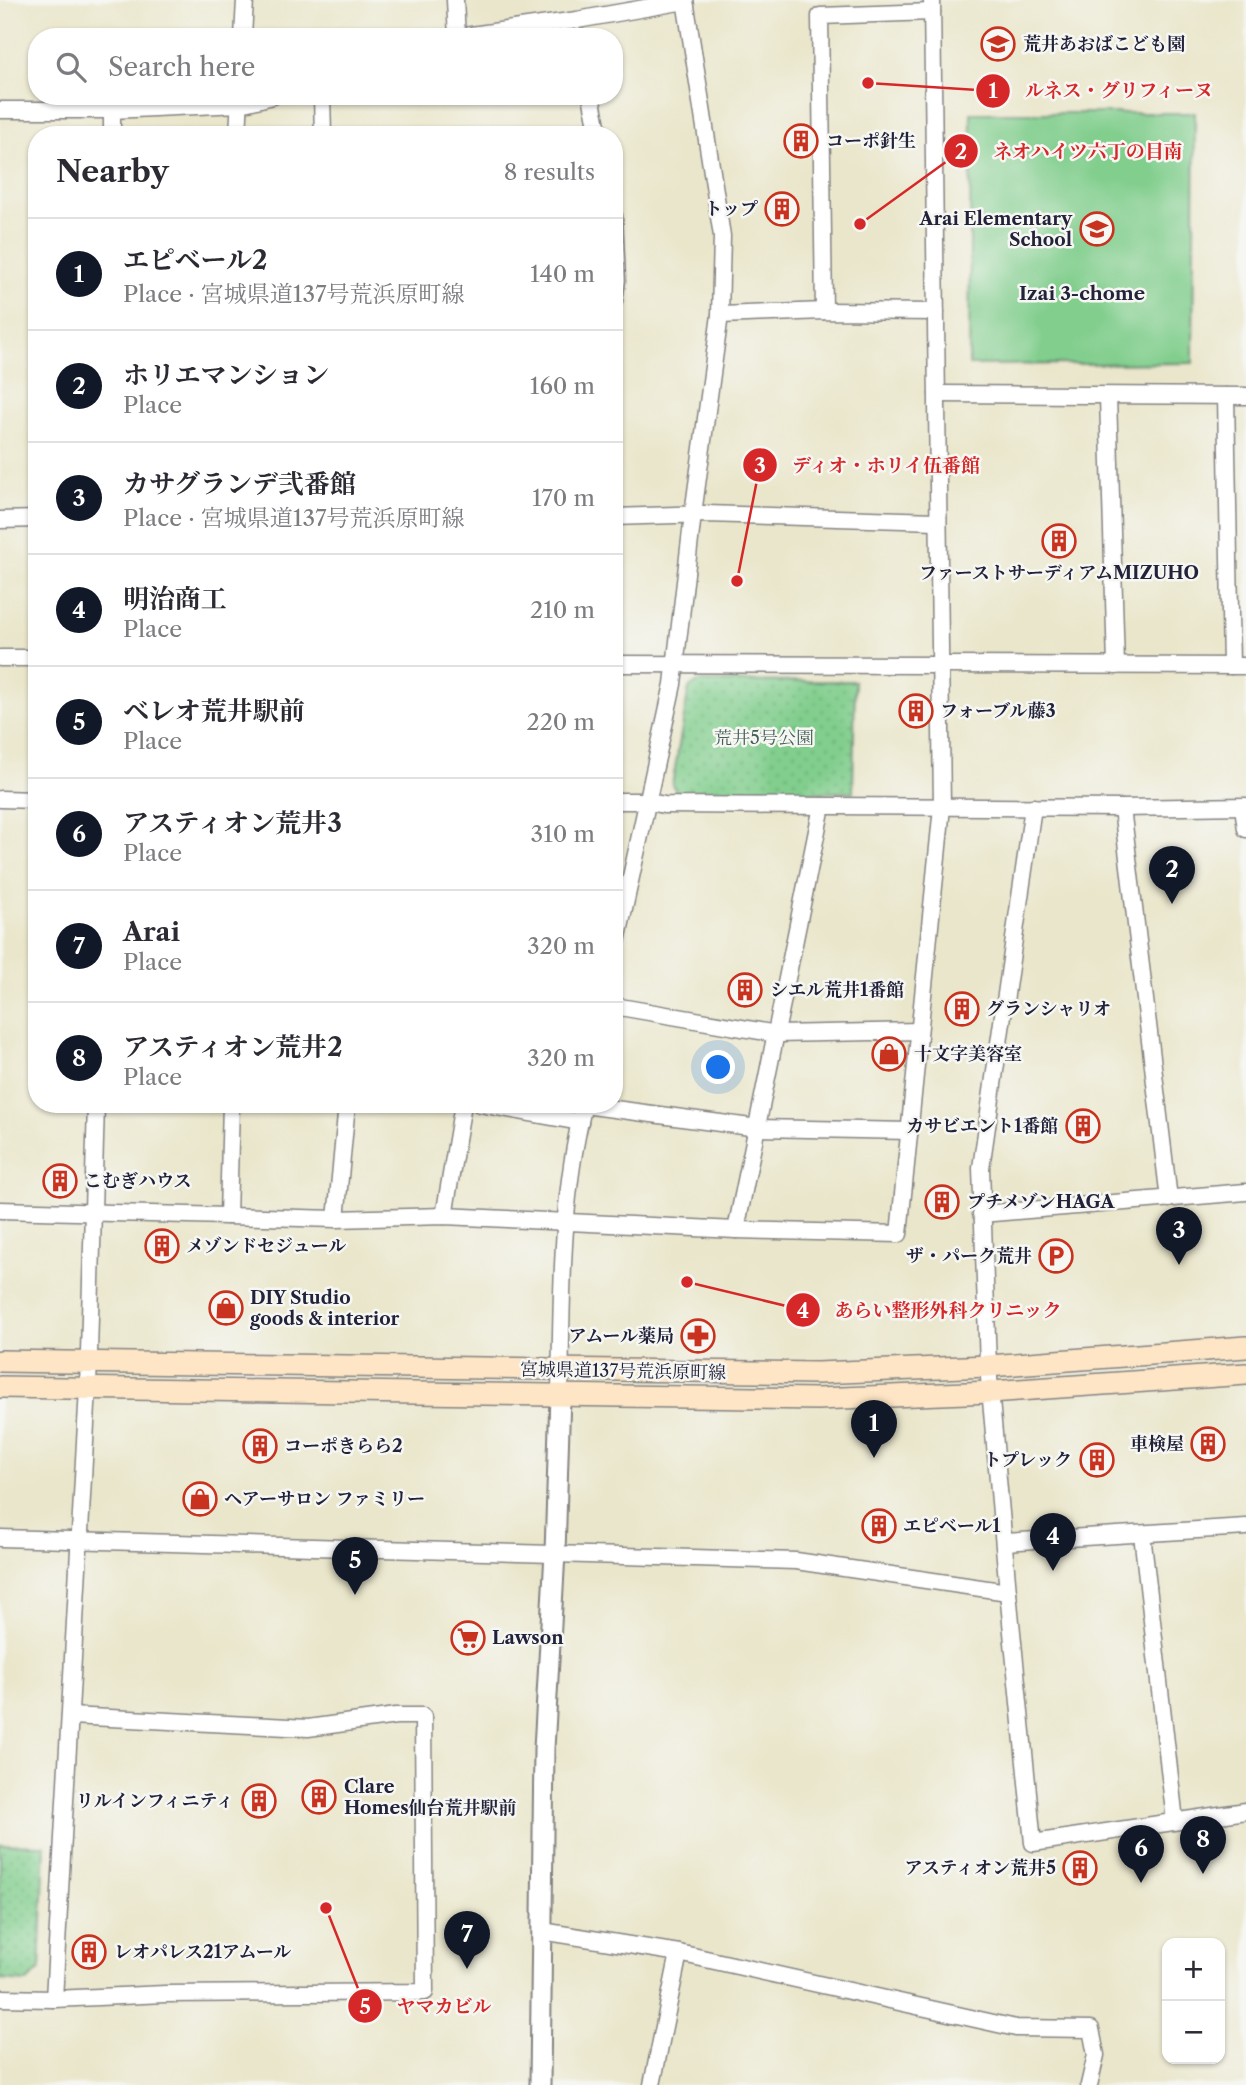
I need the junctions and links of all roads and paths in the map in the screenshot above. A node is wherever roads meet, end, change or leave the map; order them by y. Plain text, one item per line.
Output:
1 (245, 0) edge
2 (455, 0) edge
3 (685, 0) edge
4 (932, 6) edge
5 (577, 20) junction
6 (243, 28) edge
7 (457, 28) edge
8 (521, 28) edge
9 (578, 28) edge
10 (176, 105) edge
11 (240, 105) edge
12 (322, 105) edge
13 (593, 105) edge
14 (0, 110) edge
15 (112, 110) junction
16 (112, 126) edge
17 (239, 126) edge
18 (323, 126) edge
19 (597, 126) edge
20 (824, 311) junction
21 (936, 312) junction
22 (720, 315) junction
23 (937, 394) junction
24 (1108, 396) junction
25 (1226, 396) junction
26 (1246, 396) edge
27 (693, 514) junction
28 (623, 517) edge
29 (28, 519) edge
30 (0, 520) edge
31 (937, 521) junction
32 (0, 658) edge
33 (28, 658) edge
34 (623, 664) edge
35 (676, 664) junction
36 (940, 665) junction
37 (1116, 666) junction
38 (1238, 666) edge
39 (0, 799) edge
40 (28, 800) edge
41 (646, 801) junction
42 (623, 802) edge
43 (822, 806) junction
44 (1245, 806) edge
45 (942, 807) junction
46 (1033, 807) junction
47 (1122, 808) junction
48 (1246, 829) edge
49 (623, 912) edge
50 (623, 1008) edge
51 (919, 1031) junction
52 (777, 1034) junction
53 (623, 1110) edge
54 (96, 1113) edge
55 (231, 1113) edge
56 (346, 1113) edge
57 (461, 1113) edge
58 (530, 1113) edge
59 (582, 1113) edge
60 (580, 1122) junction
61 (758, 1128) junction
62 (910, 1131) junction
63 (1246, 1192) edge
64 (1169, 1199) junction
65 (0, 1210) edge
66 (94, 1212) junction
67 (981, 1214) junction
68 (228, 1216) junction
69 (444, 1216) junction
70 (336, 1219) junction
71 (564, 1222) junction
72 (736, 1230) junction
73 (1246, 1347) edge
74 (0, 1361) edge
75 (89, 1363) junction
76 (988, 1366) junction
77 (561, 1371) junction
78 (1246, 1374) edge
79 (0, 1387) edge
80 (88, 1388) junction
81 (991, 1392) junction
82 (560, 1395) junction
83 (1246, 1527) edge
84 (1142, 1534) junction
85 (0, 1538) edge
86 (80, 1539) junction
87 (1005, 1542) junction
88 (555, 1553) junction
89 (1008, 1592) junction
90 (70, 1716) junction
91 (1246, 1811) edge
92 (1175, 1821) junction
93 (542, 1931) junction
94 (679, 1953) junction
95 (0, 1998) edge
96 (54, 1999) junction
97 (540, 2085) edge
98 (652, 2085) edge
99 (1089, 2085) edge

1 - 6 street
2 - 7 street
3 - 5 street
3 - 22 street
4 - 20 street
4 - 21 street
5 - 8 street
5 - 9 street
10 - 15 street
11 - 17 street
12 - 18 street
13 - 19 street
14 - 15 street
15 - 16 street
20 - 21 street
20 - 22 street
21 - 23 street
22 - 27 street
23 - 24 street
23 - 31 street
24 - 25 street
24 - 37 street
25 - 26 street
25 - 38 street
27 - 28 street
27 - 31 street
27 - 35 street
29 - 30 street
31 - 36 street
32 - 33 street
34 - 35 street
35 - 36 street
35 - 41 street
36 - 37 street
36 - 45 street
37 - 38 street
39 - 40 street
41 - 42 street
41 - 43 street
41 - 49 street
43 - 45 street
43 - 52 street
44 - 47 street
44 - 48 street
45 - 46 street
45 - 51 street
46 - 47 street
46 - 67 street
47 - 64 street
50 - 52 street
51 - 52 street
51 - 62 street
52 - 61 street
53 - 61 street
54 - 66 street
55 - 68 street
56 - 70 street
57 - 69 street
58 - 60 street
59 - 60 street
60 - 71 street
61 - 62 street
61 - 72 street
62 - 72 street
63 - 64 street
64 - 67 street
65 - 66 street
66 - 68 street
66 - 75 street
67 - 76 street
68 - 70 street
69 - 70 street
69 - 71 street
71 - 72 street
71 - 77 street
73 - 76 main road, 宮城県道137号荒浜原町線
74 - 75 main road, 宮城県道137号荒浜原町線
75 - 77 main road, 宮城県道137号荒浜原町線
75 - 80 street
76 - 77 main road, 宮城県道137号荒浜原町線
76 - 81 street
77 - 82 street
78 - 81 main road, 宮城県道137号荒浜原町線
79 - 80 main road, 宮城県道137号荒浜原町線
80 - 82 main road, 宮城県道137号荒浜原町線
80 - 86 street
81 - 82 main road, 宮城県道137号荒浜原町線
81 - 87 street
82 - 88 street
83 - 84 street
84 - 87 street
84 - 92 street
85 - 86 street
86 - 88 street
86 - 90 street
87 - 89 street
88 - 89 street
88 - 93 street
89 - 92 street
90 - 96 street
90 - 96 street
91 - 92 street
93 - 94 street
93 - 97 street
94 - 98 street
94 - 99 street
95 - 96 street

